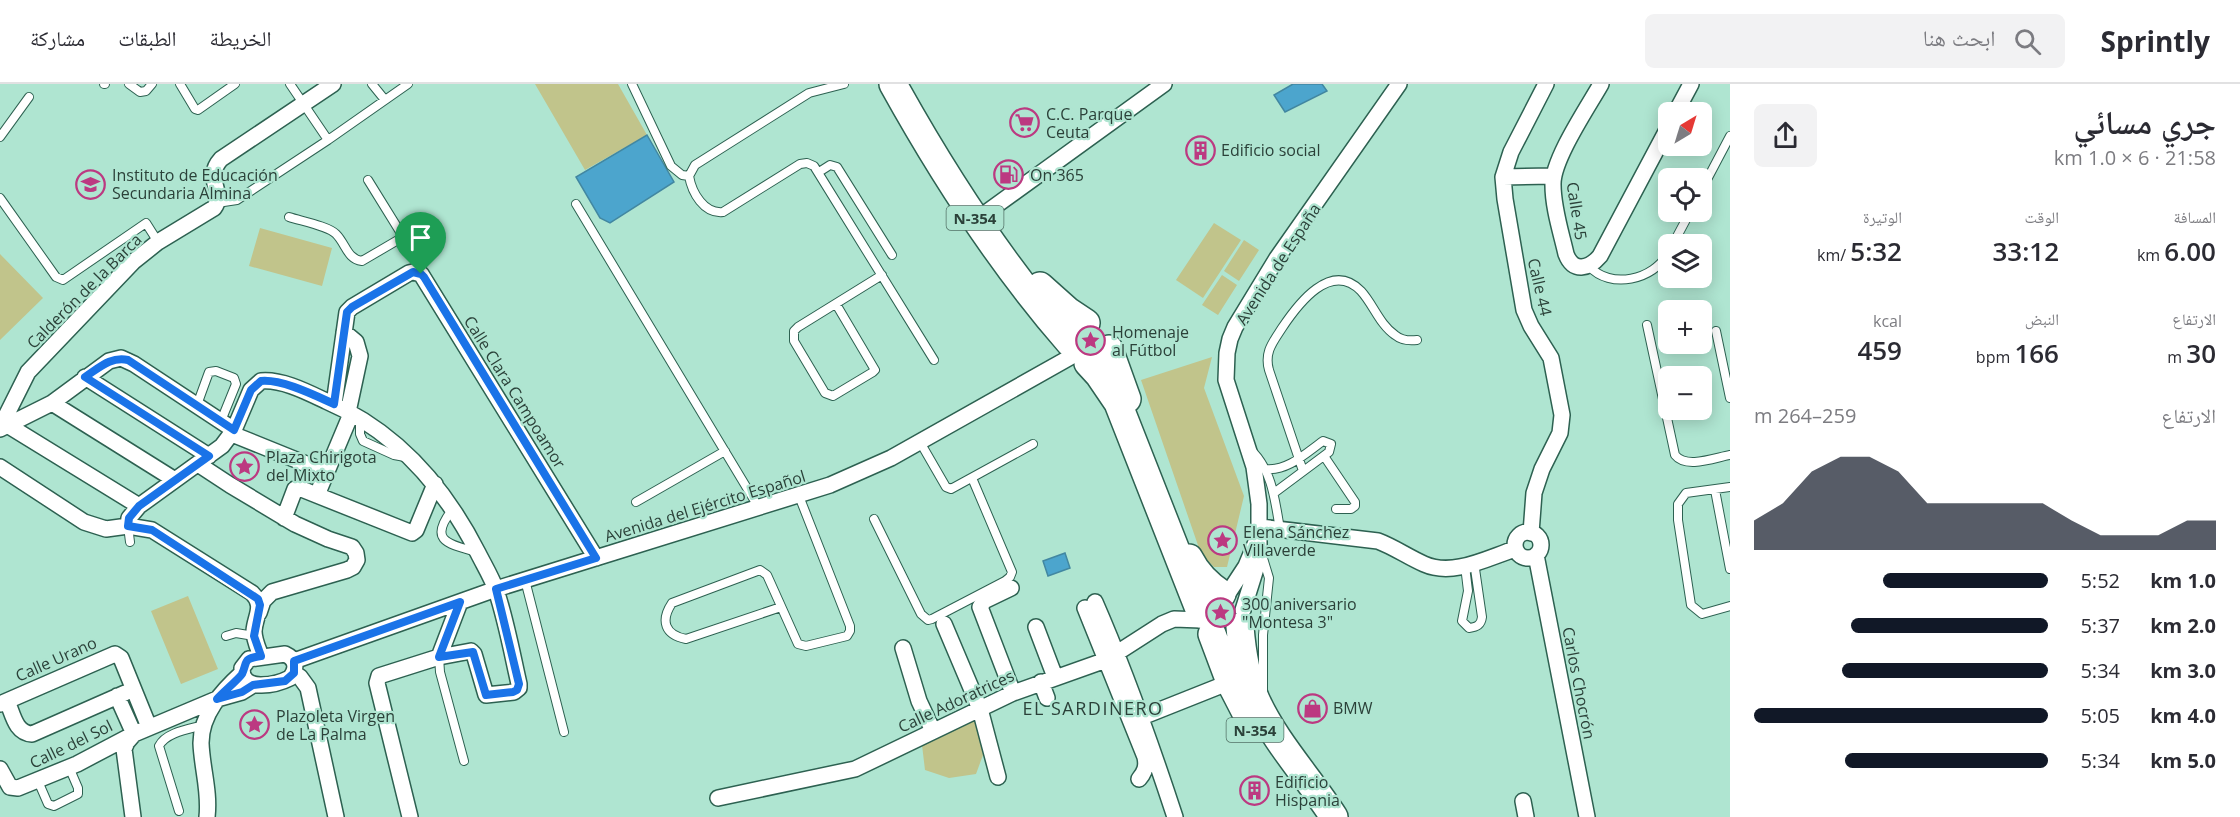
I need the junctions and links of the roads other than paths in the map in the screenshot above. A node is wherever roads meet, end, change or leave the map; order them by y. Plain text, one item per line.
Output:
1 (129, 84) edge
2 (152, 84) edge
3 (180, 84) edge
4 (235, 84) edge
5 (290, 84) edge
6 (333, 84) edge
7 (372, 84) edge
8 (408, 84) edge
9 (632, 84) edge
10 (844, 84) edge
11 (893, 84) edge
12 (913, 84) edge
13 (1164, 84) edge
14 (1399, 84) edge
15 (1546, 84) edge
16 (1601, 84) edge
17 (1691, 84) edge
18 (29, 97) dead end
19 (385, 100) junction
20 (1681, 102) edge
21 (304, 104) junction
22 (0, 136) edge
23 (1730, 136) edge
24 (328, 140) junction
25 (1658, 147) edge
26 (1712, 170) edge
27 (819, 172) junction
28 (689, 176) junction
29 (1553, 176) junction
30 (1503, 177) junction
31 (368, 180) dead end
32 (0, 198) edge
33 (218, 203) junction
34 (576, 204) dead end
35 (987, 212) junction
36 (289, 217) dead end
37 (403, 237) junction
38 (158, 242) junction
39 (892, 255) dead end
40 (1589, 266) junction
41 (1658, 266) edge
42 (421, 274) junction
43 (882, 276) junction
44 (836, 304) junction
45 (1647, 325) dead end
46 (1716, 331) dead end
47 (344, 332) junction
48 (1417, 340) dead end
49 (1085, 347) junction
50 (934, 360) dead end
51 (85, 377) junction
52 (1730, 398) edge
53 (52, 403) junction
54 (334, 404) junction
55 (197, 405) junction
56 (353, 415) junction
57 (221, 421) junction
58 (3, 428) edge
59 (233, 432) junction
60 (920, 442) junction
61 (1033, 444) dead end
62 (1249, 448) junction
63 (725, 450) junction
64 (1730, 455) edge
65 (1324, 456) junction
66 (1299, 458) junction
67 (204, 460) junction
68 (0, 467) edge
69 (1266, 469) junction
70 (1303, 471) junction
71 (326, 472) junction
72 (972, 478) junction
73 (175, 480) junction
74 (435, 484) junction
75 (1730, 487) edge
76 (1715, 489) junction
77 (1274, 493) junction
78 (317, 495) junction
79 (799, 496) junction
80 (636, 502) dead end
81 (139, 506) junction
82 (759, 508) junction
83 (453, 509) junction
84 (1336, 509) dead end
85 (284, 518) junction
86 (874, 519) dead end
87 (128, 526) junction
88 (1280, 529) junction
89 (1259, 530) junction
90 (1531, 533) junction
91 (130, 542) dead end
92 (1515, 549) junction
93 (1260, 551) junction
94 (477, 552) junction
95 (1536, 555) junction
96 (596, 558) junction
97 (1470, 564) junction
98 (1730, 569) edge
99 (525, 580) junction
100 (1011, 588) dead end
101 (496, 589) junction
102 (460, 602) junction
103 (1090, 605) dead end
104 (1233, 606) junction
105 (1730, 606) edge
106 (781, 607) junction
107 (259, 613) junction
108 (1205, 622) junction
109 (944, 624) dead end
110 (1036, 627) dead end
111 (226, 636) dead end
112 (254, 636) junction
113 (903, 648) dead end
114 (261, 656) junction
115 (439, 657) junction
116 (1112, 657) junction
117 (294, 667) junction
118 (242, 674) junction
119 (1048, 679) junction
120 (1230, 682) junction
121 (253, 685) junction
122 (133, 689) junction
123 (1013, 693) junction
124 (117, 696) junction
125 (1047, 698) dead end
126 (217, 699) junction
127 (1256, 700) junction
128 (4, 702) edge
129 (980, 709) junction
130 (1142, 717) junction
131 (204, 725) junction
132 (149, 727) junction
133 (933, 731) junction
134 (564, 732) dead end
135 (134, 734) junction
136 (464, 761) dead end
137 (69, 767) junction
138 (0, 769) edge
139 (998, 777) dead end
140 (1138, 779) dead end
141 (38, 781) junction
142 (718, 798) dead end
143 (1523, 801) dead end
144 (179, 811) dead end
145 (133, 817) edge
146 (207, 817) edge
147 (336, 817) edge
148 (410, 817) edge
149 (1175, 817) edge
150 (1317, 817) edge
151 (1334, 817) edge
152 (1526, 817) edge
153 (1587, 817) edge

1 - 2 lane
3 - 4 lane
5 - 21 lane
6 - 21 street
7 - 19 lane
8 - 19 lane
9 - 28 lane
10 - 28 lane
11 - 49 highway, N-354
12 - 35 highway, N-354
13 - 35 street
14 - 62 street, Avenida de España
15 - 30 street, Calle 44
16 - 29 street, Calle 45
17 - 20 street
18 - 22 lane
19 - 24 lane
21 - 24 lane
21 - 33 street
23 - 26 lane
24 - 33 lane
25 - 40 street
27 - 28 lane
27 - 39 lane
27 - 43 lane
29 - 30 street
29 - 40 street, Calle 45
30 - 90 street, Calle 44
31 - 37 lane
32 - 38 lane
33 - 38 street, Calderón de la Barca
34 - 63 lane
35 - 49 highway, N-354
36 - 37 lane
37 - 42 lane
38 - 58 street, Calderón de la Barca
40 - 41 lane
42 - 47 street
42 - 96 street, Calle Clara Campoamor
43 - 44 lane
43 - 50 lane
44 - 44 lane
45 - 64 lane
46 - 52 lane
47 - 54 street
47 - 56 street
48 - 66 lane
49 - 60 street, Avenida del Ejército Español
49 - 104 highway, N-354
49 - 108 highway, N-354
51 - 53 street
51 - 55 street
51 - 67 street
53 - 58 street
53 - 73 street
54 - 56 street
54 - 59 street
55 - 57 street
55 - 57 lane
56 - 71 street
56 - 74 street
57 - 59 street
58 - 81 street
59 - 67 street
59 - 71 street
60 - 72 lane
60 - 79 street, Avenida del Ejército Español
61 - 72 lane
62 - 69 lane
62 - 89 street, Avenida de España
63 - 80 lane
63 - 82 lane
65 - 66 lane
65 - 70 lane
65 - 84 lane
66 - 69 lane
66 - 70 lane
67 - 73 street
67 - 85 street
68 - 87 street
69 - 77 lane
70 - 77 lane
71 - 78 street
72 - 86 lane
73 - 81 street
74 - 78 street
74 - 83 street
75 - 76 lane
76 - 98 lane
76 - 105 lane
77 - 88 lane
78 - 85 street
79 - 82 street, Avenida del Ejército Español
79 - 106 lane
81 - 87 street
82 - 96 street, Avenida del Ejército Español
83 - 94 street
83 - 94 lane
85 - 107 street
87 - 91 lane
87 - 107 street
88 - 89 street
88 - 97 street
89 - 93 street, Avenida de España
89 - 104 street, Avenida de España
90 - 92 street
90 - 95 street
92 - 95 street
92 - 97 street
93 - 104 street, Avenida de España
93 - 127 lane
94 - 101 street
95 - 153 street, Carlos Chocrón
96 - 99 street, Avenida del Ejército Español
97 - 97 lane
99 - 101 street, Avenida del Ejército Español
99 - 134 lane
100 - 123 street
101 - 102 street, Avenida del Ejército Español
101 - 115 street
102 - 115 street
102 - 117 street, Avenida del Ejército Español
103 - 116 street
104 - 108 highway
104 - 108 highway
104 - 127 highway, Avenida de España / N-354
106 - 106 lane
107 - 112 street
108 - 116 street, Calle Adoratrices
108 - 120 highway, N-354
109 - 129 street
110 - 119 street
111 - 112 lane
112 - 114 street
113 - 133 street
114 - 117 street
114 - 118 street
115 - 136 lane
115 - 148 street
116 - 119 street, Calle Adoratrices
116 - 130 street
116 - 140 street
117 - 121 street, Avenida del Ejército Español
117 - 147 street
118 - 121 street
118 - 126 street
119 - 123 street, Calle Adoratrices
119 - 125 street
120 - 130 street
120 - 150 highway, N-354
121 - 126 street
122 - 124 street
122 - 128 street, Calle Urano
122 - 132 street, Calle Urano
123 - 129 street, Calle Adoratrices
124 - 128 street
124 - 135 street
126 - 131 street
126 - 132 street
127 - 151 highway, Avenida de España / N-354
129 - 133 street, Calle Adoratrices
129 - 139 street
130 - 149 street
131 - 144 lane
131 - 146 street
132 - 135 street
133 - 142 street, Calle Adoratrices
135 - 137 street, Calle del Sol
135 - 145 street
137 - 141 street, Calle del Sol
137 - 141 lane
138 - 141 street, Calle del Sol
143 - 152 street

